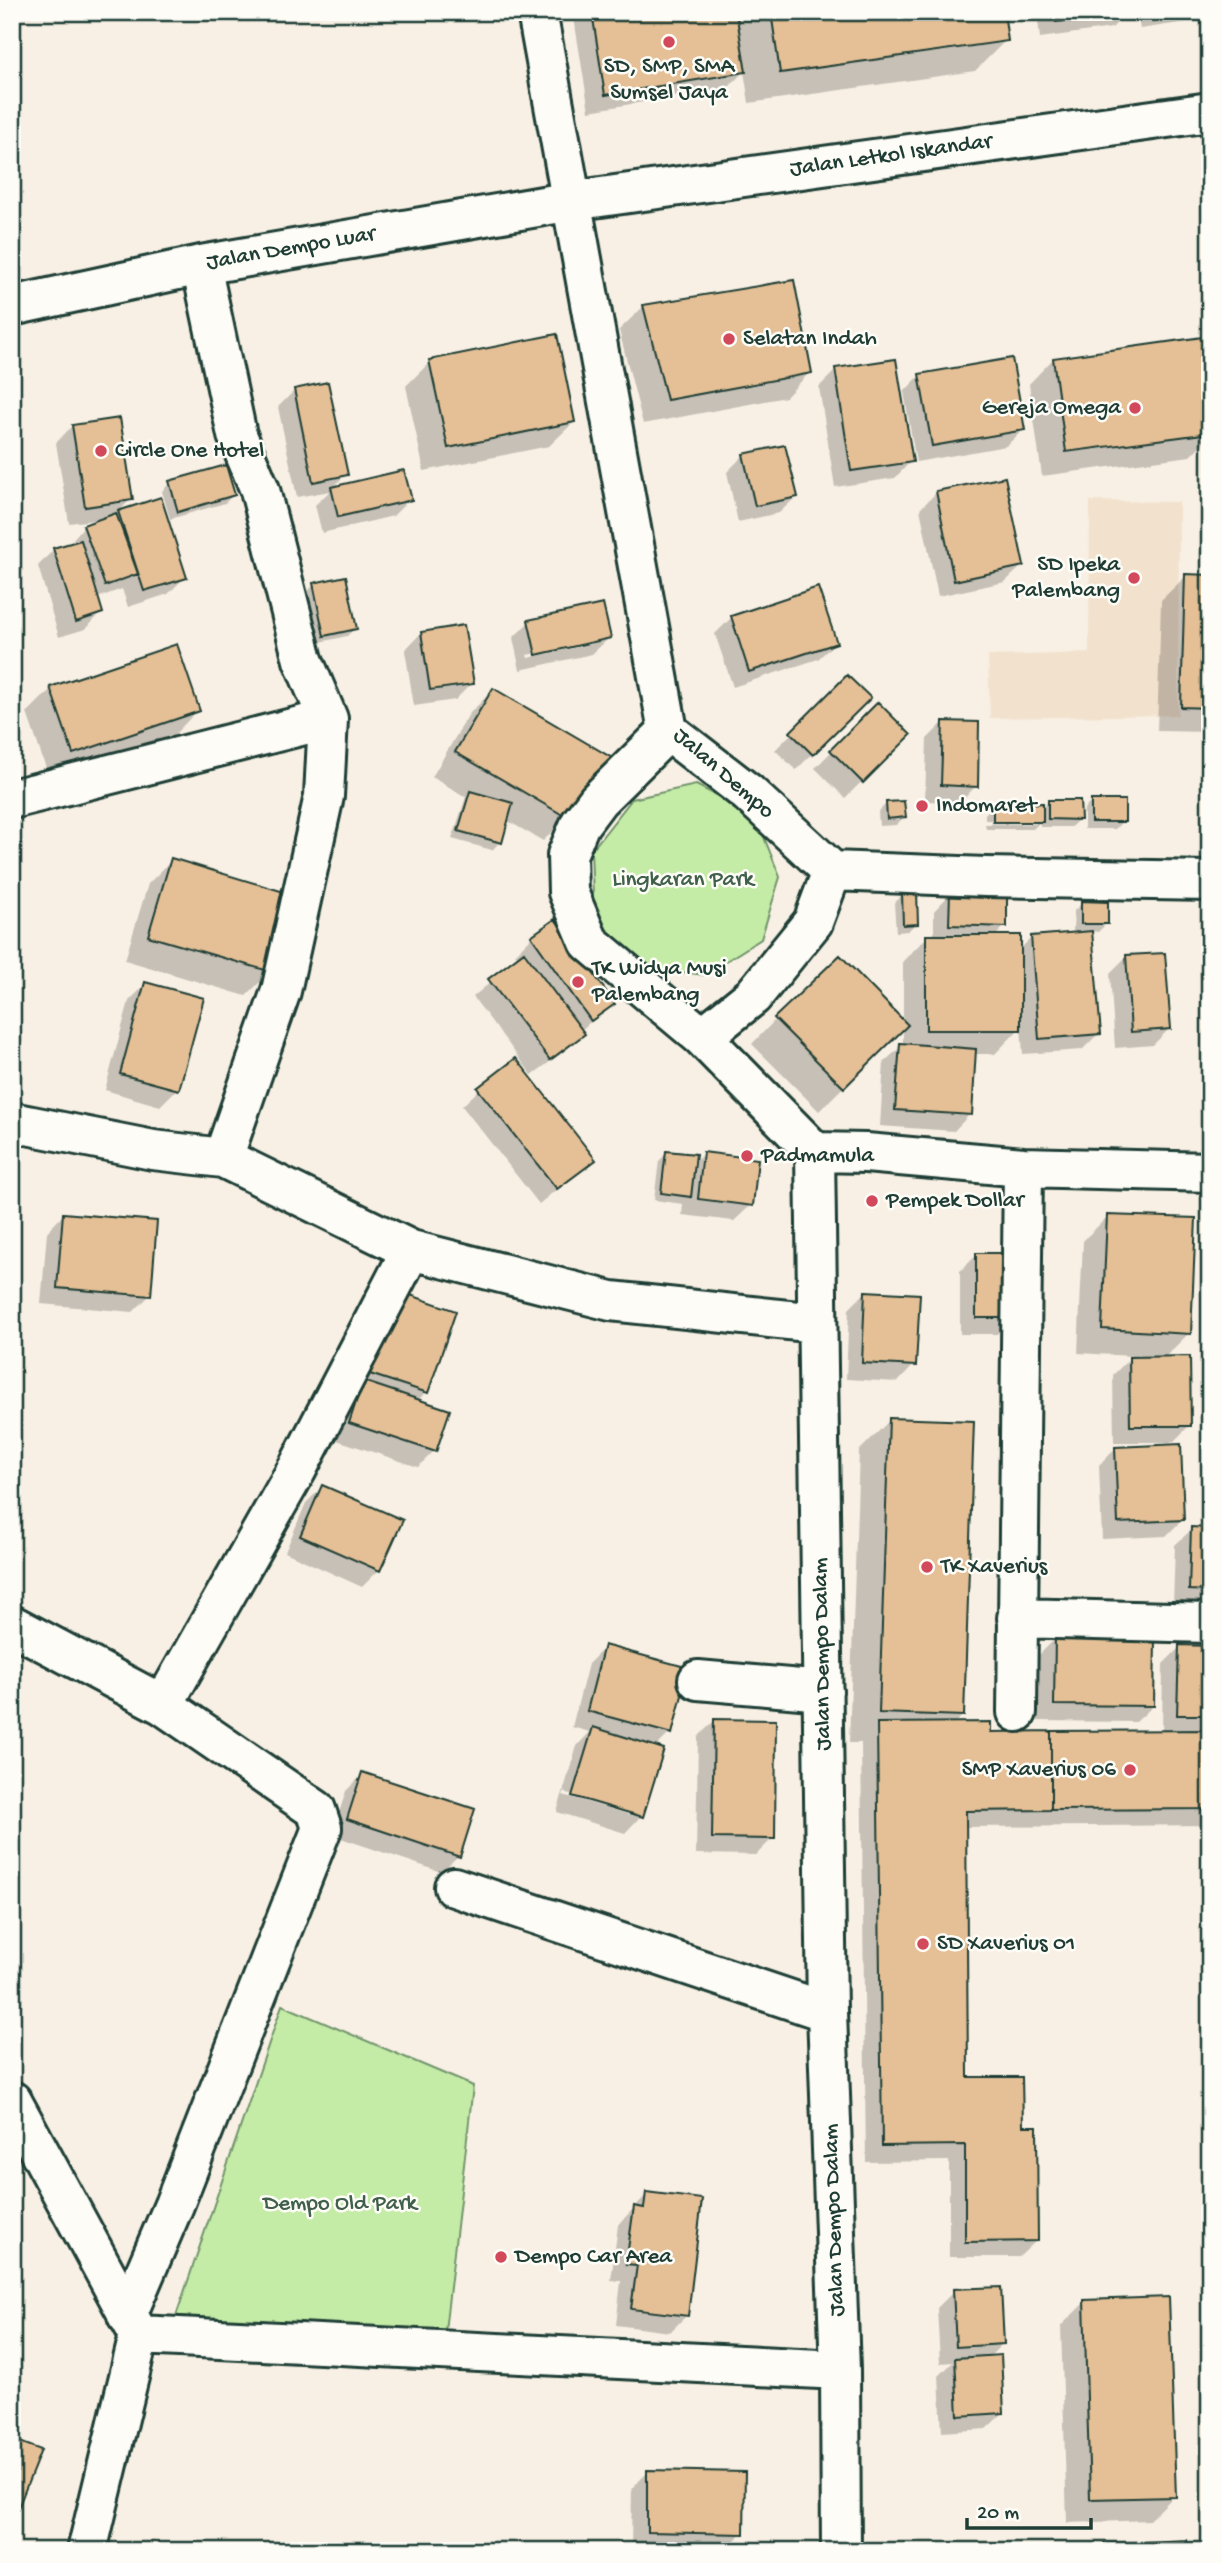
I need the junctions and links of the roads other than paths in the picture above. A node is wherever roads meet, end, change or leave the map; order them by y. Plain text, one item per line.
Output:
1 (537, 12) edge
2 (1210, 112) edge
3 (572, 201) junction
4 (201, 265) junction
5 (12, 306) edge
6 (328, 719) junction
7 (668, 731) junction
8 (12, 799) edge
9 (832, 870) junction
10 (1210, 881) edge
11 (702, 1037) junction
12 (12, 1122) edge
13 (815, 1152) junction
14 (223, 1158) junction
15 (1023, 1167) junction
16 (1210, 1172) edge
17 (411, 1250) junction
18 (817, 1323) junction
19 (1017, 1618) junction
20 (1210, 1623) edge
21 (12, 1625) edge
22 (698, 1680) dead end
23 (824, 1691) junction
24 (163, 1705) junction
25 (1017, 1712) dead end
26 (454, 1886) dead end
27 (827, 2012) junction
28 (12, 2101) edge
29 (133, 2325) junction
30 (840, 2370) junction
31 (87, 2551) edge
32 (841, 2551) edge

1 - 3 street, Jalan Dempo
2 - 3 street, Jalan Letkol Iskandar
3 - 4 street, Jalan Dempo Luar
3 - 7 street, Jalan Dempo
4 - 5 street, Jalan Dempo Luar
4 - 6 street
6 - 8 street
6 - 14 street
7 - 9 street, Jalan Dempo
7 - 11 street
9 - 10 street
9 - 11 street
11 - 13 street
12 - 14 street
13 - 15 street
13 - 18 street, Jalan Dempo Dalam
14 - 17 street
15 - 16 street
15 - 19 street
17 - 18 street
17 - 24 street
18 - 23 street, Jalan Dempo Dalam
19 - 20 street
19 - 25 street
21 - 24 street
22 - 23 street
23 - 27 street, Jalan Dempo Dalam
24 - 29 street
26 - 27 street
27 - 30 street, Jalan Dempo Dalam
28 - 29 street
29 - 30 street
29 - 31 street
30 - 32 street, Jalan Dempo Dalam

